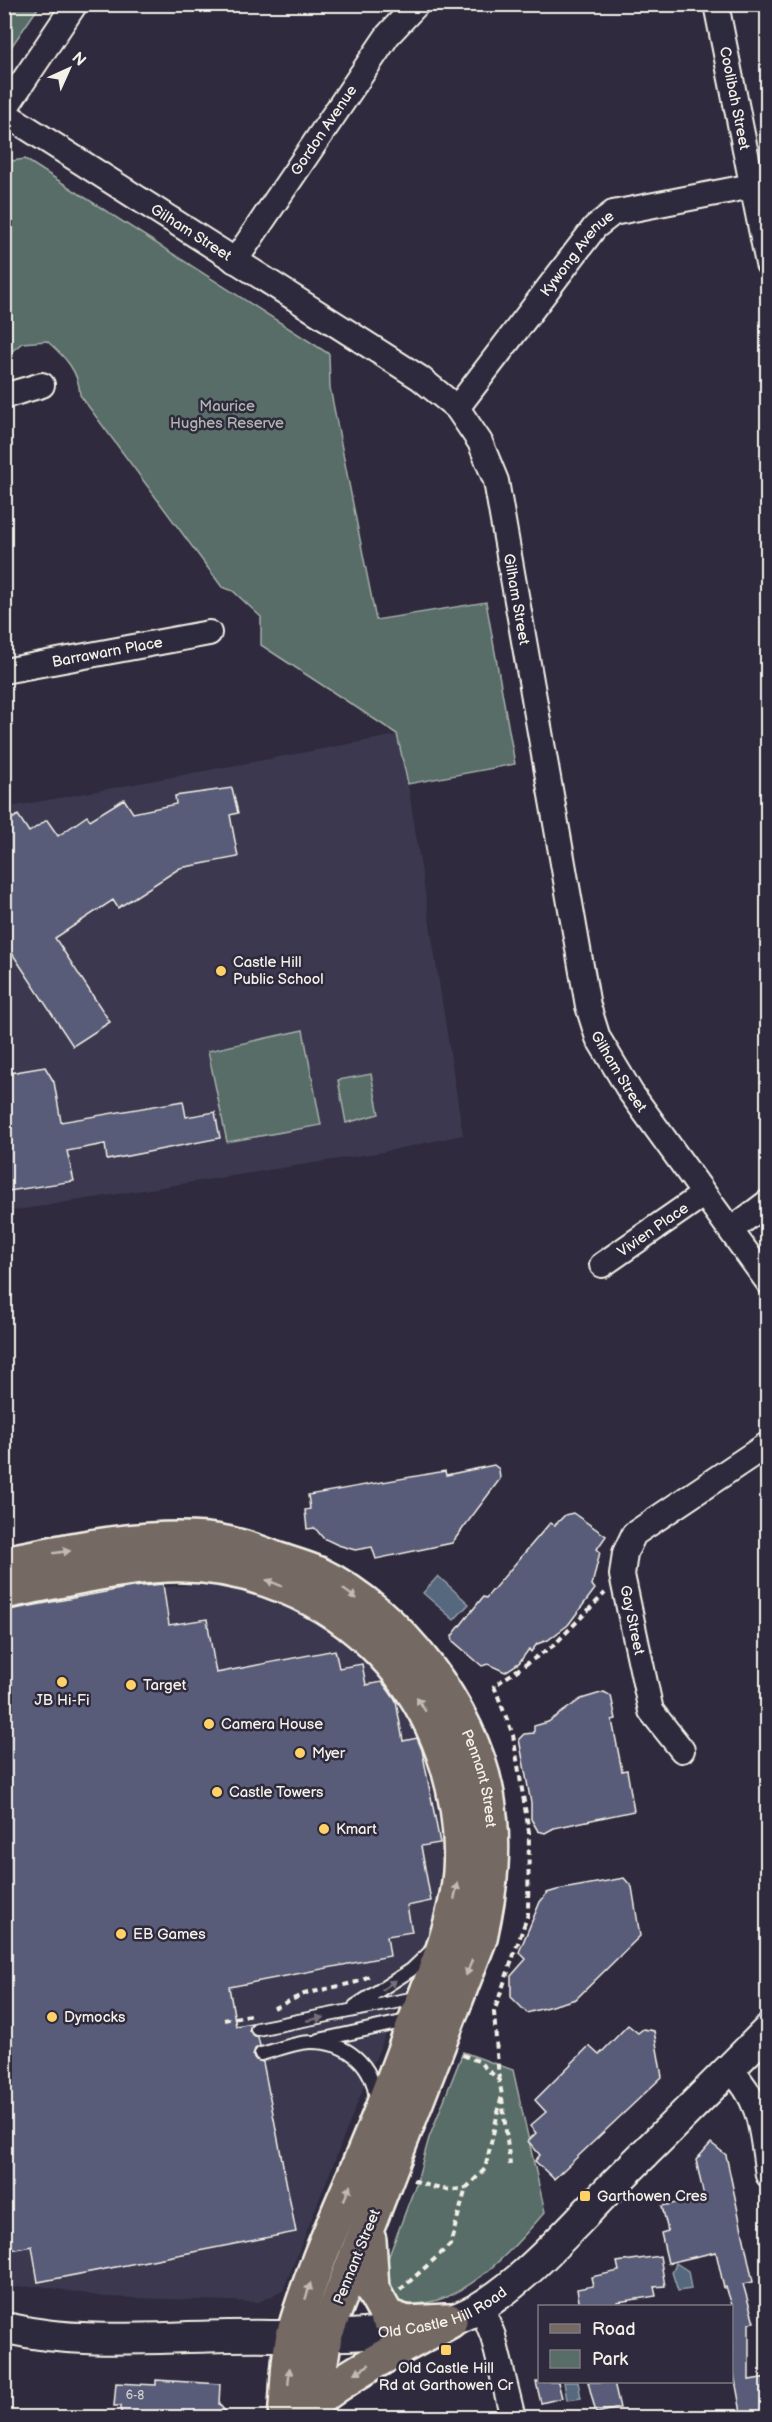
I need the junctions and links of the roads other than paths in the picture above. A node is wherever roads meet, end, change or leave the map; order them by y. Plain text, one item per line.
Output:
1 (75, 4) edge
2 (417, 4) edge
3 (716, 4) edge
4 (4, 112) edge
5 (752, 186) junction
6 (235, 261) junction
7 (768, 264) edge
8 (42, 385) dead end
9 (4, 396) edge
10 (457, 408) junction
11 (209, 633) dead end
12 (4, 671) edge
13 (704, 1194) junction
14 (768, 1202) edge
15 (731, 1230) junction
16 (602, 1265) dead end
17 (768, 1282) edge
18 (768, 1444) edge
19 (4, 1563) edge
20 (4, 1592) edge
21 (682, 1750) dead end
22 (449, 1927) junction
23 (338, 2014) junction
24 (437, 2017) junction
25 (257, 2030) dead end
26 (768, 2030) edge
27 (310, 2042) junction
28 (261, 2054) dead end
29 (730, 2070) junction
30 (378, 2119) junction
31 (768, 2175) edge
32 (369, 2226) junction
33 (481, 2306) junction
34 (450, 2321) junction
35 (7, 2327) edge
36 (309, 2336) junction
37 (304, 2413) edge
38 (513, 2418) edge

1 - 4 street
2 - 6 street, Gordon Avenue
3 - 5 street, Coolibah Street
4 - 6 street, Gilham Street
5 - 7 street, Coolibah Street
5 - 10 street, Kywong Avenue
6 - 10 street, Gilham Street
8 - 9 street
10 - 13 street, Gilham Street
11 - 12 street, Barrawarn Place
13 - 15 street, Gilham Street
13 - 16 street, Vivien Place
14 - 15 street
15 - 17 street, Gilham Street
18 - 21 street, Gay Street
19 -> 24 main road, Pennant Street
22 -> 20 main road, Pennant Street
23 -> 22 lane
22 - 24 main road, Pennant Street
23 - 24 lane
25 -> 23 lane
24 - 27 lane
24 - 30 main road, Pennant Street
24 - 32 main road, Pennant Street
26 - 29 street, Old Castle Hill Road
27 - 28 lane
27 - 30 lane
29 - 31 street
29 - 33 street, Old Castle Hill Road
36 -> 30 main road, Pennant Street
32 - 34 main road
32 - 36 main road, Pennant Street
33 - 34 street, Old Castle Hill Road
33 - 38 street
34 - 36 street, Old Castle Hill Road
34 -> 37 main road
35 - 36 street, Old Castle Hill Road
36 - 37 main road

